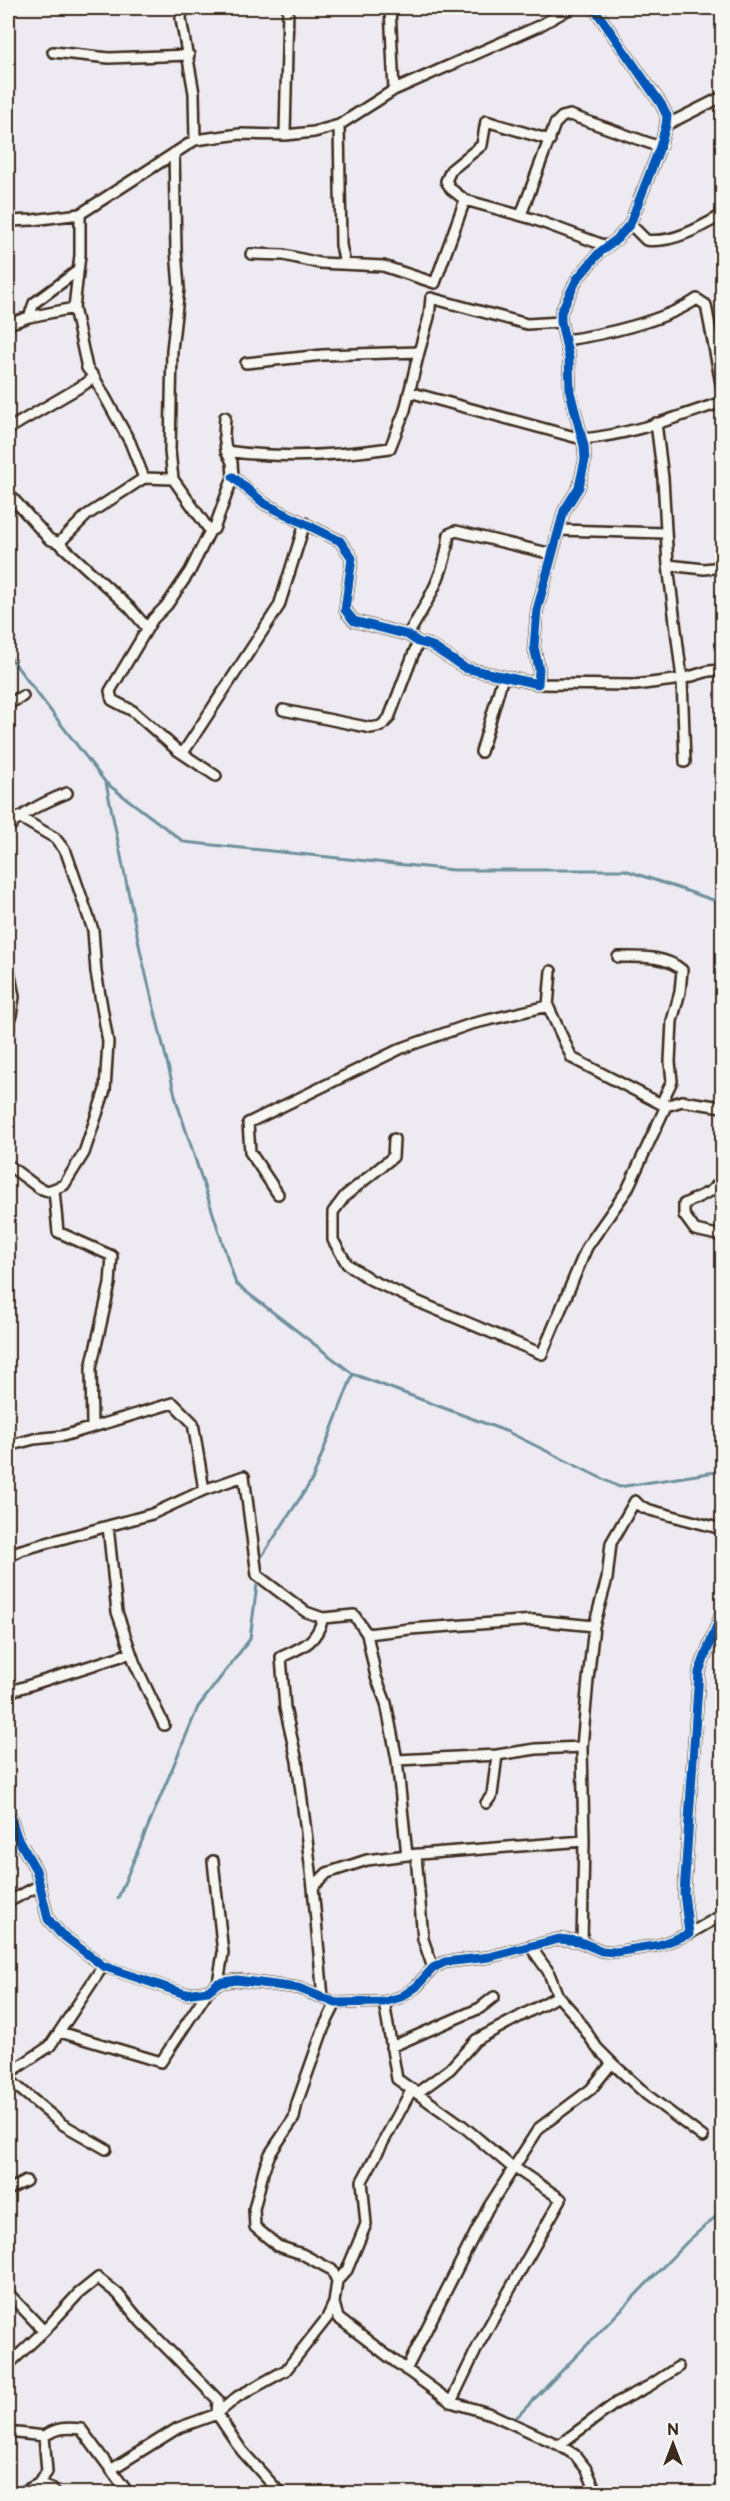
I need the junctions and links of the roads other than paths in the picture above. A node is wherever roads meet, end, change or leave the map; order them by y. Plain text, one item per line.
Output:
1 (182, 8) edge
2 (288, 8) edge
3 (390, 8) edge
4 (571, 8) edge
5 (594, 8) edge
6 (53, 52) dead end
7 (189, 55) junction
8 (394, 90) junction
9 (723, 97) edge
10 (339, 125) junction
11 (666, 125) junction
12 (285, 135) junction
13 (195, 140) junction
14 (550, 140) junction
15 (660, 147) junction
16 (174, 153) junction
17 (465, 200) junction
18 (80, 214) junction
19 (521, 215) junction
20 (723, 215) edge
21 (8, 221) edge
22 (630, 224) junction
23 (606, 246) junction
24 (251, 254) dead end
25 (345, 264) junction
26 (76, 272) junction
27 (435, 283) junction
28 (431, 297) junction
29 (74, 308) junction
30 (29, 317) junction
31 (561, 322) junction
32 (8, 324) edge
33 (565, 340) junction
34 (419, 352) junction
35 (246, 363) dead end
36 (94, 377) junction
37 (723, 389) edge
38 (409, 392) junction
39 (723, 402) edge
40 (225, 417) dead end
41 (656, 423) junction
42 (8, 429) edge
43 (582, 439) junction
44 (226, 451) junction
45 (233, 477) junction
46 (144, 478) junction
47 (173, 479) junction
48 (8, 493) edge
49 (305, 522) junction
50 (559, 530) junction
51 (210, 531) junction
52 (665, 533) junction
53 (59, 543) junction
54 (552, 554) junction
55 (668, 565) junction
56 (723, 567) edge
57 (147, 628) junction
58 (408, 635) junction
59 (418, 642) junction
60 (723, 670) edge
61 (503, 677) junction
62 (682, 679) junction
63 (538, 684) junction
64 (23, 696) dead end
65 (8, 704) edge
66 (283, 710) dead end
67 (481, 752) dead end
68 (183, 753) junction
69 (685, 762) dead end
70 (216, 776) dead end
71 (67, 793) dead end
72 (19, 817) junction
73 (8, 828) edge
74 (618, 957) dead end
75 (8, 964) edge
76 (552, 971) dead end
77 (548, 1006) junction
78 (8, 1033) edge
79 (663, 1105) junction
80 (723, 1107) edge
81 (394, 1139) dead end
82 (8, 1165) edge
83 (723, 1180) edge
84 (54, 1190) junction
85 (278, 1194) dead end
86 (723, 1236) edge
87 (92, 1426) junction
88 (8, 1446) edge
89 (204, 1490) junction
90 (108, 1526) junction
91 (723, 1529) edge
92 (8, 1557) edge
93 (723, 1612) edge
94 (323, 1618) junction
95 (594, 1626) junction
96 (367, 1634) junction
97 (131, 1653) junction
98 (8, 1692) edge
99 (164, 1725) dead end
100 (582, 1747) junction
101 (497, 1755) junction
102 (397, 1760) junction
103 (486, 1803) dead end
104 (8, 1809) edge
105 (584, 1841) junction
106 (411, 1855) junction
107 (213, 1861) dead end
108 (40, 1885) junction
109 (313, 1887) junction
110 (8, 1902) edge
111 (723, 1916) edge
112 (688, 1934) junction
113 (582, 1943) junction
114 (530, 1946) junction
115 (103, 1966) junction
116 (433, 1968) junction
117 (218, 1983) junction
118 (208, 1991) junction
119 (558, 1996) junction
120 (494, 1997) dead end
121 (323, 1998) junction
122 (384, 2002) junction
123 (336, 2003) junction
124 (60, 2031) junction
125 (391, 2047) junction
126 (612, 2063) junction
127 (8, 2077) edge
128 (415, 2091) junction
129 (703, 2137) dead end
130 (106, 2149) dead end
131 (515, 2169) junction
132 (26, 2181) dead end
133 (8, 2190) edge
134 (337, 2281) junction
135 (8, 2294) edge
136 (334, 2303) junction
137 (44, 2331) junction
138 (8, 2365) edge
139 (678, 2367) dead end
140 (406, 2370) junction
141 (451, 2402) junction
142 (217, 2414) junction
143 (8, 2432) edge
144 (44, 2436) junction
145 (559, 2445) junction
146 (112, 2469) junction
147 (39, 2484) junction
148 (19, 2493) edge
149 (54, 2493) edge
150 (129, 2493) edge
151 (281, 2493) edge
152 (597, 2493) edge

1 - 7 street
2 - 12 street
3 - 8 street
4 - 8 street
5 - 11 street
6 - 7 street
7 - 13 street
8 - 10 street
9 - 11 street
10 - 12 street
10 - 25 street
11 - 15 street
12 - 13 street
13 - 16 street
14 - 15 street
14 - 17 street
14 - 19 street
15 - 22 street
16 - 18 street
16 - 47 street
17 - 19 street
17 - 27 street
18 - 21 street
18 - 26 street
19 - 23 street
20 - 22 street
22 - 23 street
23 - 31 street
24 - 25 street
25 - 27 street
26 - 29 street
26 - 30 street
27 - 28 street
28 - 31 street
28 - 34 street
29 - 30 street
29 - 36 street
30 - 32 street
31 - 33 street
33 - 37 street
33 - 43 street
34 - 35 street
34 - 38 street
36 - 42 street
36 - 46 street
38 - 43 street
38 - 44 street
39 - 41 street
40 - 44 street
41 - 43 street
41 - 52 street
43 - 50 street
44 - 45 street
45 - 49 street
45 - 51 street
46 - 47 street
46 - 53 street
47 - 51 street
48 - 53 street
49 - 58 street
49 - 68 street
50 - 52 street
50 - 54 street
51 - 57 street
52 - 55 street
53 - 57 street
54 - 58 street
54 - 63 street
55 - 56 street
55 - 62 street
57 - 68 street
58 - 59 street
59 - 61 street
59 - 66 street
60 - 62 street
61 - 63 street
61 - 67 street
62 - 63 street
62 - 69 street
64 - 65 street
68 - 70 street
71 - 72 street
72 - 73 street
72 - 84 street
74 - 79 street
75 - 78 street
76 - 77 street
77 - 79 street
77 - 85 street
79 - 80 street
79 - 81 street
82 - 84 street
83 - 86 street
84 - 87 street
87 - 88 street
87 - 89 street
89 - 90 street
89 - 94 street
90 - 92 street
90 - 97 street
91 - 95 street
93 - 112 street
94 - 96 street
94 - 109 street
95 - 96 street
95 - 100 street
96 - 102 street
97 - 98 street
97 - 99 street
100 - 101 street
100 - 105 street
101 - 102 street
101 - 103 street
102 - 106 street
104 - 108 street
105 - 106 street
105 - 113 street
106 - 109 street
106 - 116 street
107 - 117 street
108 - 110 street
108 - 115 street
109 - 121 street
111 - 112 street
112 - 113 street
113 - 114 street
114 - 116 street
114 - 119 street
115 - 118 street
115 - 124 street
116 - 122 street
117 - 118 street
117 - 121 street
118 - 124 street
119 - 126 street
119 - 128 street
120 - 125 street
121 - 123 street
122 - 123 street
122 - 125 street
123 - 134 street
124 - 127 street
125 - 128 street
126 - 129 street
126 - 131 street
127 - 130 street
128 - 131 street
128 - 134 street
131 - 140 street
131 - 141 street
132 - 133 street
134 - 136 street
135 - 137 street
136 - 140 street
136 - 142 street
137 - 138 street
137 - 142 street
139 - 145 street
140 - 141 street
141 - 145 street
142 - 146 street
142 - 151 street
143 - 144 street
144 - 146 street
144 - 147 street
145 - 152 street
146 - 150 street
147 - 148 street
147 - 149 street

